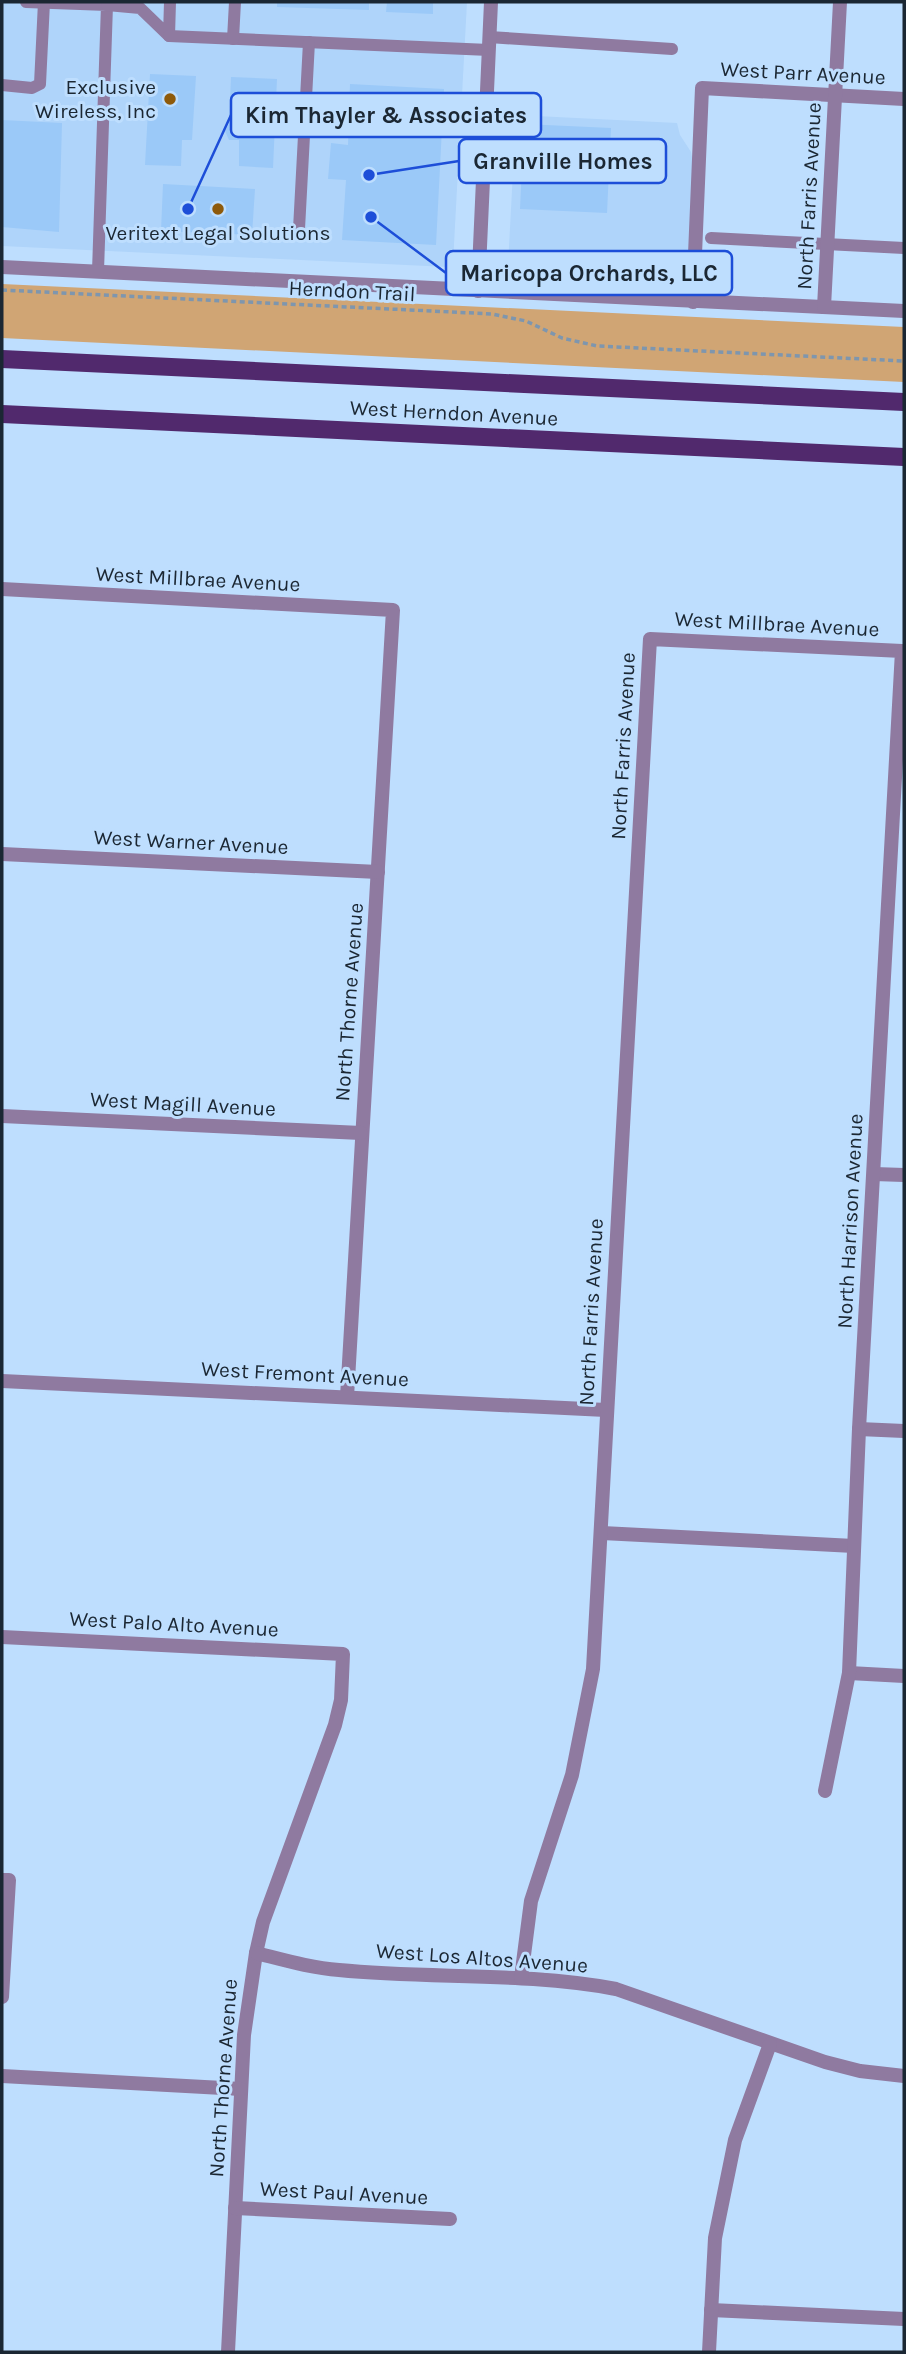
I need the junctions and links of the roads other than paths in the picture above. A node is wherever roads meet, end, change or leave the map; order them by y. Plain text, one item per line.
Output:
1 (26, 2) edge
2 (44, 2) edge
3 (170, 2) edge
4 (235, 2) edge
5 (491, 2) edge
6 (840, 2) edge
7 (107, 5) junction
8 (169, 36) junction
9 (233, 39) junction
10 (309, 42) junction
11 (489, 43) junction
12 (673, 49) dead end
13 (2, 85) edge
14 (835, 95) junction
15 (904, 99) edge
16 (299, 229) dead end
17 (712, 238) dead end
18 (827, 244) junction
19 (904, 248) edge
20 (2, 267) edge
21 (98, 271) junction
22 (478, 291) junction
23 (693, 302) junction
24 (824, 307) junction
25 (904, 311) edge
26 (2, 359) edge
27 (904, 402) edge
28 (2, 414) edge
29 (904, 457) edge
30 (2, 589) edge
31 (393, 610) joint
32 (650, 639) joint
33 (902, 651) joint
34 (2, 854) edge
35 (378, 872) junction
36 (2, 1116) edge
37 (362, 1133) junction
38 (874, 1174) junction
39 (904, 1175) edge
40 (2, 1381) edge
41 (347, 1397) junction
42 (606, 1410) junction
43 (859, 1429) junction
44 (904, 1431) edge
45 (602, 1533) junction
46 (854, 1546) junction
47 (2, 1637) edge
48 (343, 1654) joint
49 (849, 1673) junction
50 (904, 1676) edge
51 (825, 1791) dead end
52 (6, 1880) edge
53 (256, 1953) junction
54 (521, 1978) junction
55 (2, 1997) edge
56 (770, 2044) junction
57 (2, 2076) edge
58 (904, 2076) edge
59 (241, 2089) junction
60 (235, 2208) junction
61 (450, 2219) dead end
62 (711, 2310) junction
63 (904, 2319) edge
64 (228, 2352) edge
65 (709, 2352) edge

1 - 2 lane
2 - 7 lane
2 - 13 lane
3 - 8 lane
4 - 9 lane
5 - 11 street
6 - 14 street, North Farris Avenue
7 - 8 lane
7 - 21 lane
8 - 9 lane
9 - 10 lane
10 - 11 lane
10 - 16 lane
11 - 12 lane
11 - 22 street
14 - 15 street, West Parr Avenue
14 - 18 street, North Farris Avenue
14 - 23 street, West Parr Avenue
17 - 18 lane
18 - 19 lane
18 - 24 street, North Farris Avenue
20 - 21 street
21 - 22 street
22 - 23 street
23 - 24 street
24 - 25 street
26 - 27 main road, West Herndon Avenue
28 - 29 main road, West Herndon Avenue
30 - 31 street, West Millbrae Avenue
31 - 35 street, North Thorne Avenue
32 - 33 street, West Millbrae Avenue
32 - 42 street, North Farris Avenue
33 - 38 street, North Harrison Avenue
34 - 35 street, West Warner Avenue
35 - 37 street, North Thorne Avenue
36 - 37 street, West Magill Avenue
37 - 41 street, North Thorne Avenue
38 - 39 street
38 - 43 street, North Harrison Avenue
40 - 41 street, West Fremont Avenue
41 - 42 street, West Fremont Avenue
42 - 45 street, North Farris Avenue
43 - 44 street
43 - 46 street, North Harrison Avenue
45 - 46 street
45 - 54 street, North Farris Avenue
46 - 49 street, North Harrison Avenue
47 - 48 street, West Palo Alto Avenue
48 - 53 street, North Thorne Avenue
49 - 50 street
49 - 51 street, North Harrison Avenue
52 - 55 street
53 - 54 street, West Los Altos Avenue
53 - 59 street, North Thorne Avenue
54 - 56 street, West Los Altos Avenue
56 - 58 street, West Los Altos Avenue
56 - 62 street
57 - 59 street
59 - 60 street, North Thorne Avenue
60 - 61 street, West Paul Avenue
60 - 64 street, North Thorne Avenue
62 - 63 street
62 - 65 street

